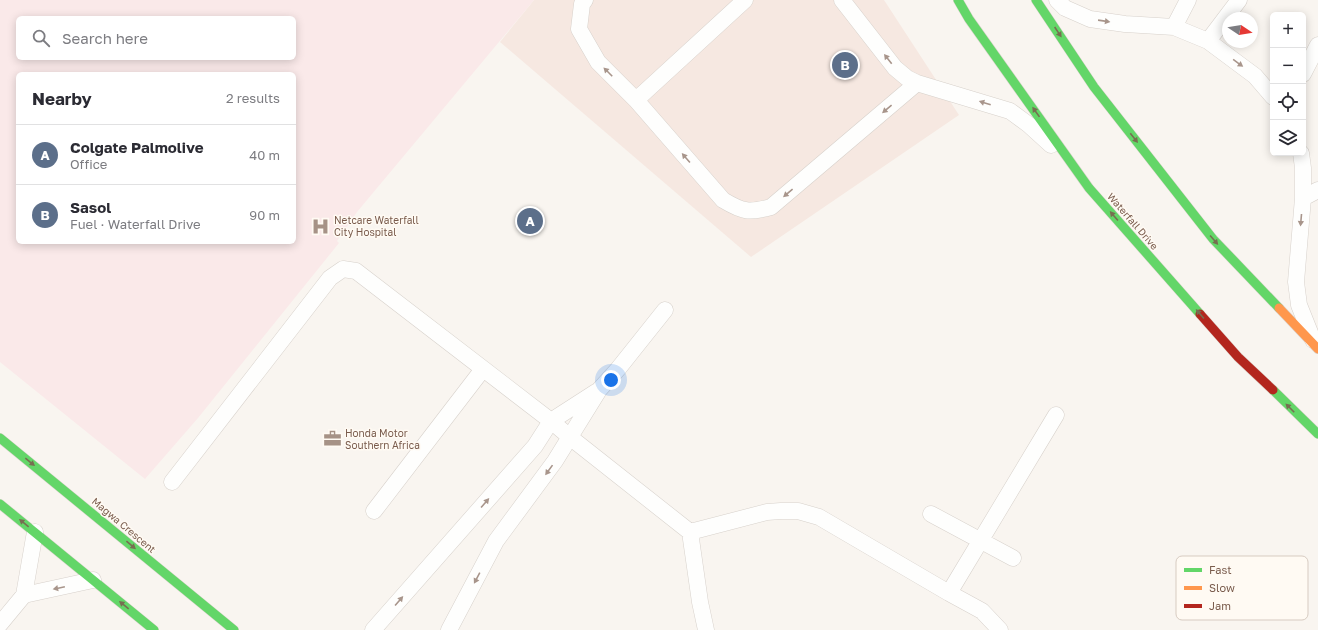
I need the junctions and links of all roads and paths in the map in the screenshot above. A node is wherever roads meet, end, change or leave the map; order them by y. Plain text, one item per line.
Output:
1 (585, 0) edge
2 (745, 0) edge
3 (842, 0) edge
4 (958, 0) edge
5 (1036, 0) edge
6 (1057, 0) edge
7 (1188, 0) edge
8 (1239, 0) edge
9 (1174, 27) junction
10 (1208, 41) junction
11 (1318, 45) edge
12 (1306, 68) edge
13 (917, 83) junction
14 (1270, 94) edge
15 (636, 100) junction
16 (1301, 156) edge
17 (1089, 188) junction
18 (1318, 190) edge
19 (1303, 198) junction
20 (665, 310) dead end
21 (1317, 347) edge
22 (483, 369) junction
23 (599, 390) junction
24 (1056, 415) dead end
25 (551, 421) junction
26 (1318, 434) edge
27 (0, 438) edge
28 (570, 438) junction
29 (172, 482) dead end
30 (0, 504) edge
31 (374, 511) dead end
32 (931, 514) dead end
33 (35, 532) junction
34 (690, 532) junction
35 (980, 540) junction
36 (1013, 558) dead end
37 (93, 580) junction
38 (949, 593) junction
39 (24, 595) junction
40 (0, 624) edge
41 (154, 630) edge
42 (234, 630) edge
43 (373, 630) edge
44 (449, 630) edge
45 (706, 630) edge
46 (1000, 630) edge

15 -> 1 lane
2 - 15 lane
13 -> 3 lane
17 -> 4 main road, Waterfall Drive
5 -> 21 main road
6 -> 9 lane
7 - 9 lane
8 - 10 lane
9 - 10 lane
10 -> 14 lane
11 - 12 lane
13 -> 15 lane
17 -> 13 lane
16 - 19 lane
26 -> 17 main road, Waterfall Drive
18 - 19 lane
19 -> 21 lane
20 - 23 lane
22 - 25 lane
22 - 29 lane
22 - 31 lane
23 - 25 lane
23 - 28 lane
24 - 35 lane
25 - 28 lane
43 -> 25 lane
27 -> 42 main road, Magwa Crescent
28 - 34 lane
28 -> 44 lane
33 -> 30 main road
32 - 35 lane
33 - 37 main road
33 - 39 lane
34 - 38 lane
34 - 45 lane
35 - 36 lane
35 - 38 lane
37 -> 39 lane
41 -> 37 main road
38 - 46 lane
39 - 40 lane

